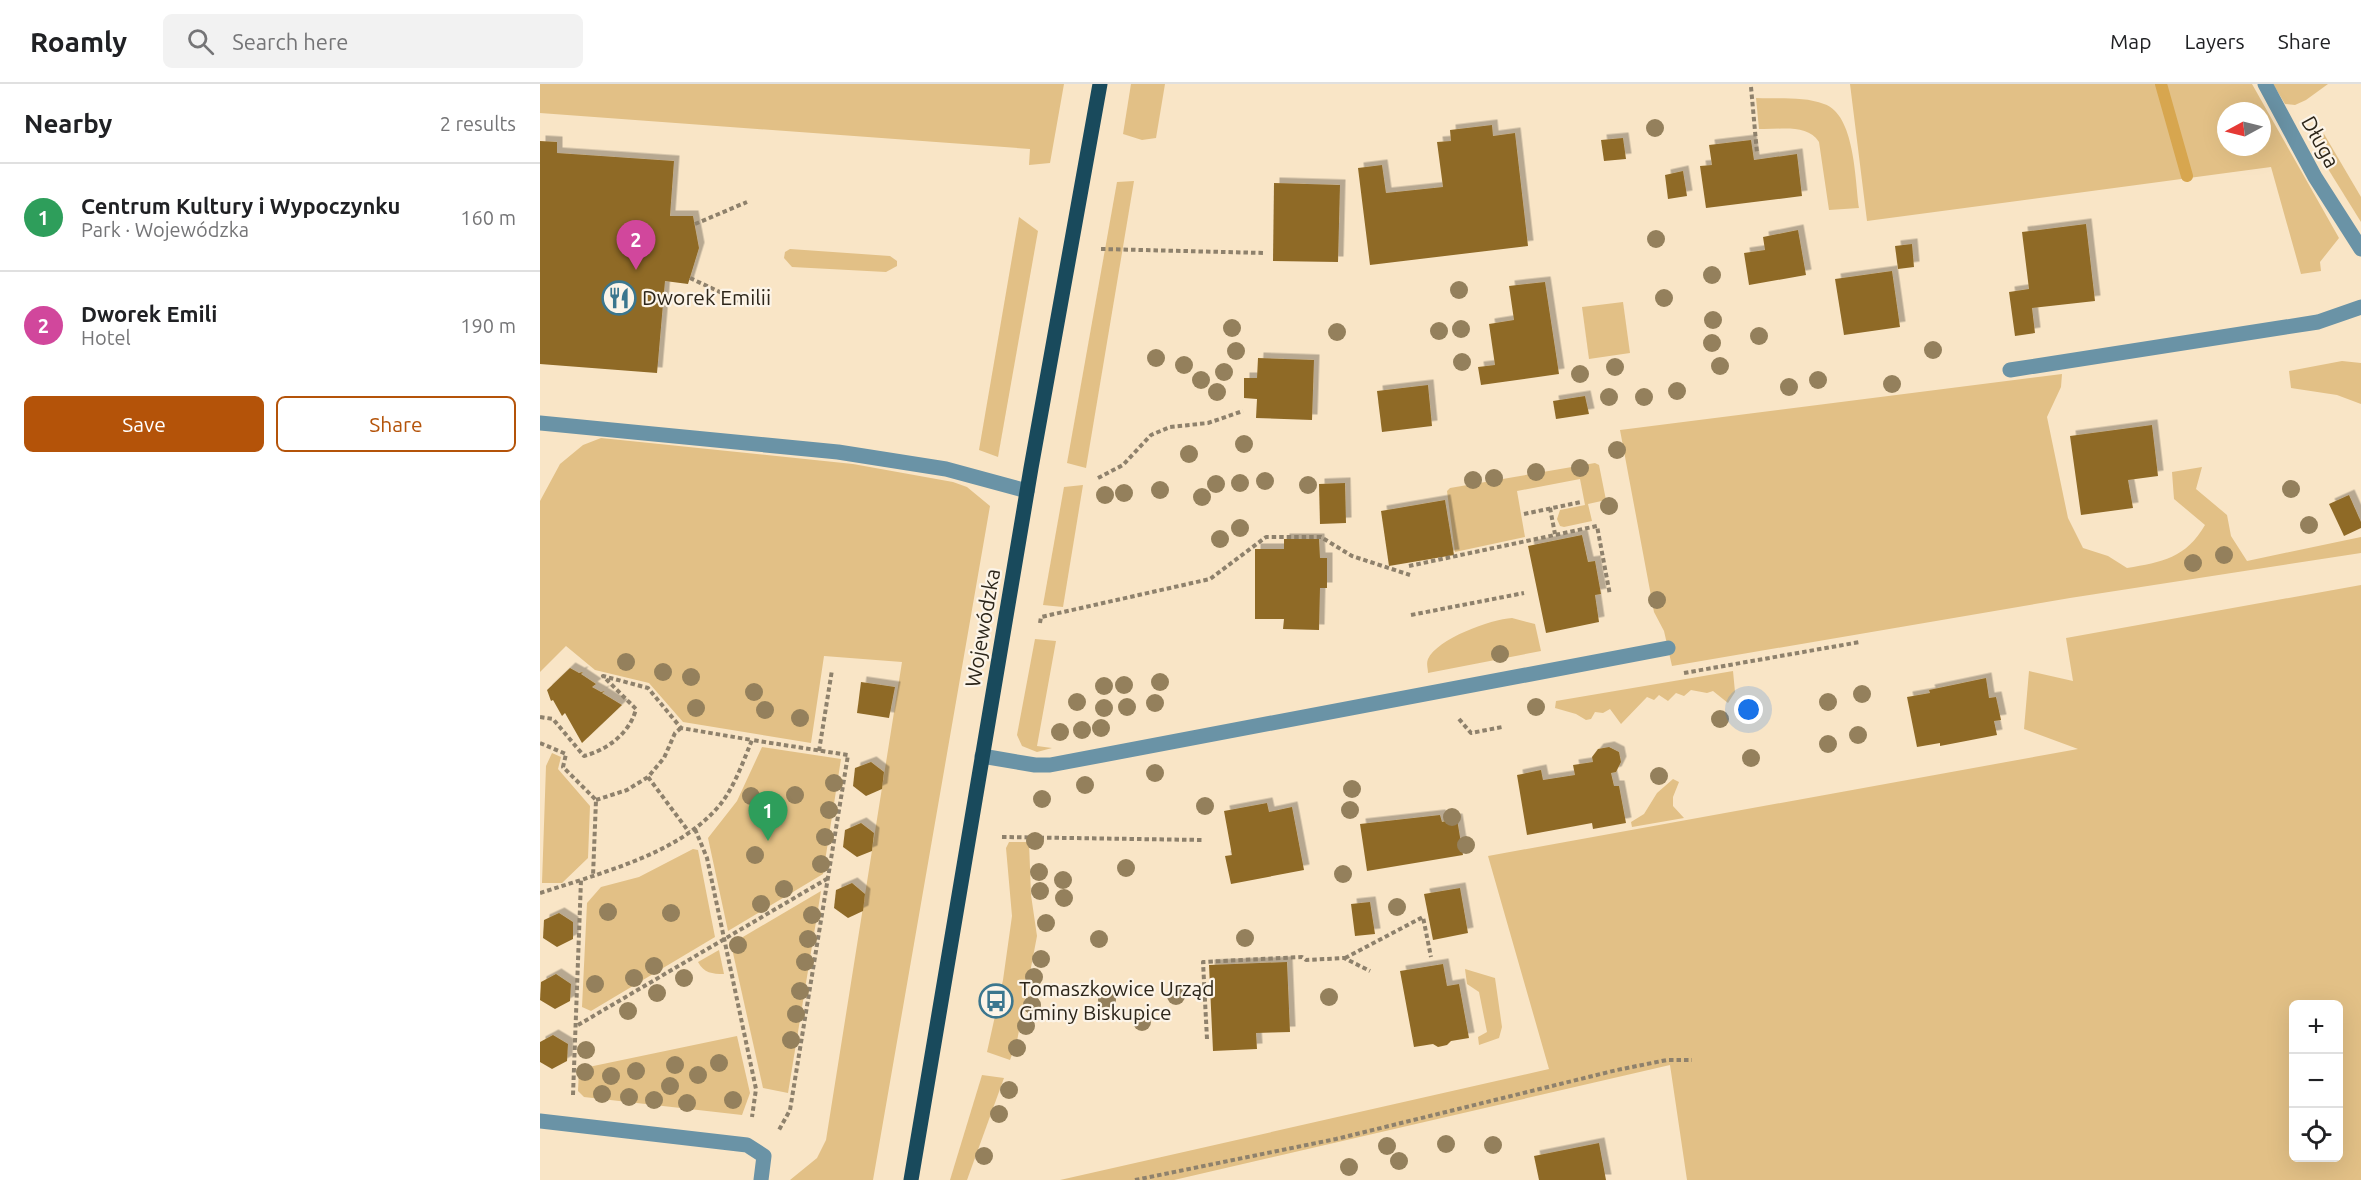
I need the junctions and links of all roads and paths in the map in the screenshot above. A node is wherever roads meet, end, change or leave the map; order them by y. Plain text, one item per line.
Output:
1 (1100, 84) edge
2 (2265, 84) edge
3 (1751, 87) dead end
4 (1757, 153) dead end
5 (747, 202) dead end
6 (695, 224) dead end
7 (2361, 249) edge
8 (1123, 250) dead end
9 (1265, 253) dead end
10 (690, 278) dead end
11 (739, 301) dead end
12 (2361, 307) edge
13 (2010, 370) dead end
14 (1243, 411) dead end
15 (540, 423) edge
16 (1098, 478) dead end
17 (1027, 491) junction
18 (1581, 502) dead end
19 (1550, 508) junction
20 (1524, 514) dead end
21 (1555, 534) junction
22 (1409, 566) dead end
23 (1410, 575) dead end
24 (1524, 593) dead end
25 (1610, 595) dead end
26 (1411, 615) dead end
27 (1040, 623) dead end
28 (1668, 648) dead end
29 (832, 670) dead end
30 (540, 717) edge
31 (1458, 718) dead end
32 (1502, 727) dead end
33 (681, 728) junction
34 (752, 740) junction
35 (540, 743) edge
36 (819, 751) junction
37 (982, 756) junction
38 (648, 777) junction
39 (596, 800) junction
40 (695, 829) junction
41 (689, 832) junction
42 (1002, 837) dead end
43 (1203, 840) dead end
44 (593, 876) junction
45 (830, 877) junction
46 (581, 880) junction
47 (540, 893) edge
48 (722, 941) junction
49 (1431, 957) dead end
50 (1344, 958) junction
51 (1370, 971) dead end
52 (577, 1025) junction
53 (1207, 1039) dead end
54 (1692, 1060) dead end
55 (540, 1121) edge
56 (571, 1123) junction
57 (747, 1145) junction
58 (765, 1156) junction
59 (761, 1180) edge
60 (911, 1180) edge
61 (1135, 1180) edge

1 - 17 main road, Wojewódzka
2 - 7 street, Długa
3 - 4 path
5 - 6 path
8 - 9 path
10 - 11 path
12 - 13 street
14 - 16 path
15 - 17 street
17 - 37 main road, Wojewódzka
18 - 19 path
19 - 20 path
19 - 21 path
21 - 22 path
21 - 25 path
23 - 27 path
24 - 26 path
28 - 37 street
29 - 36 path
30 - 33 path
31 - 32 path
33 - 34 path
33 - 38 path
34 - 36 path
34 - 40 path
35 - 39 path
36 - 45 path
37 - 60 main road, Wojewódzka
38 - 39 path
38 - 41 path
39 - 44 path
40 - 41 path
40 - 48 path
41 - 44 path
42 - 43 path
44 - 46 path
45 - 48 path
45 - 58 path
46 - 47 path
46 - 52 path
48 - 52 path
48 - 57 path
49 - 50 path
50 - 51 path
50 - 53 path
52 - 56 path
54 - 61 path
55 - 56 street
56 - 57 street
57 - 58 street
58 - 59 street

